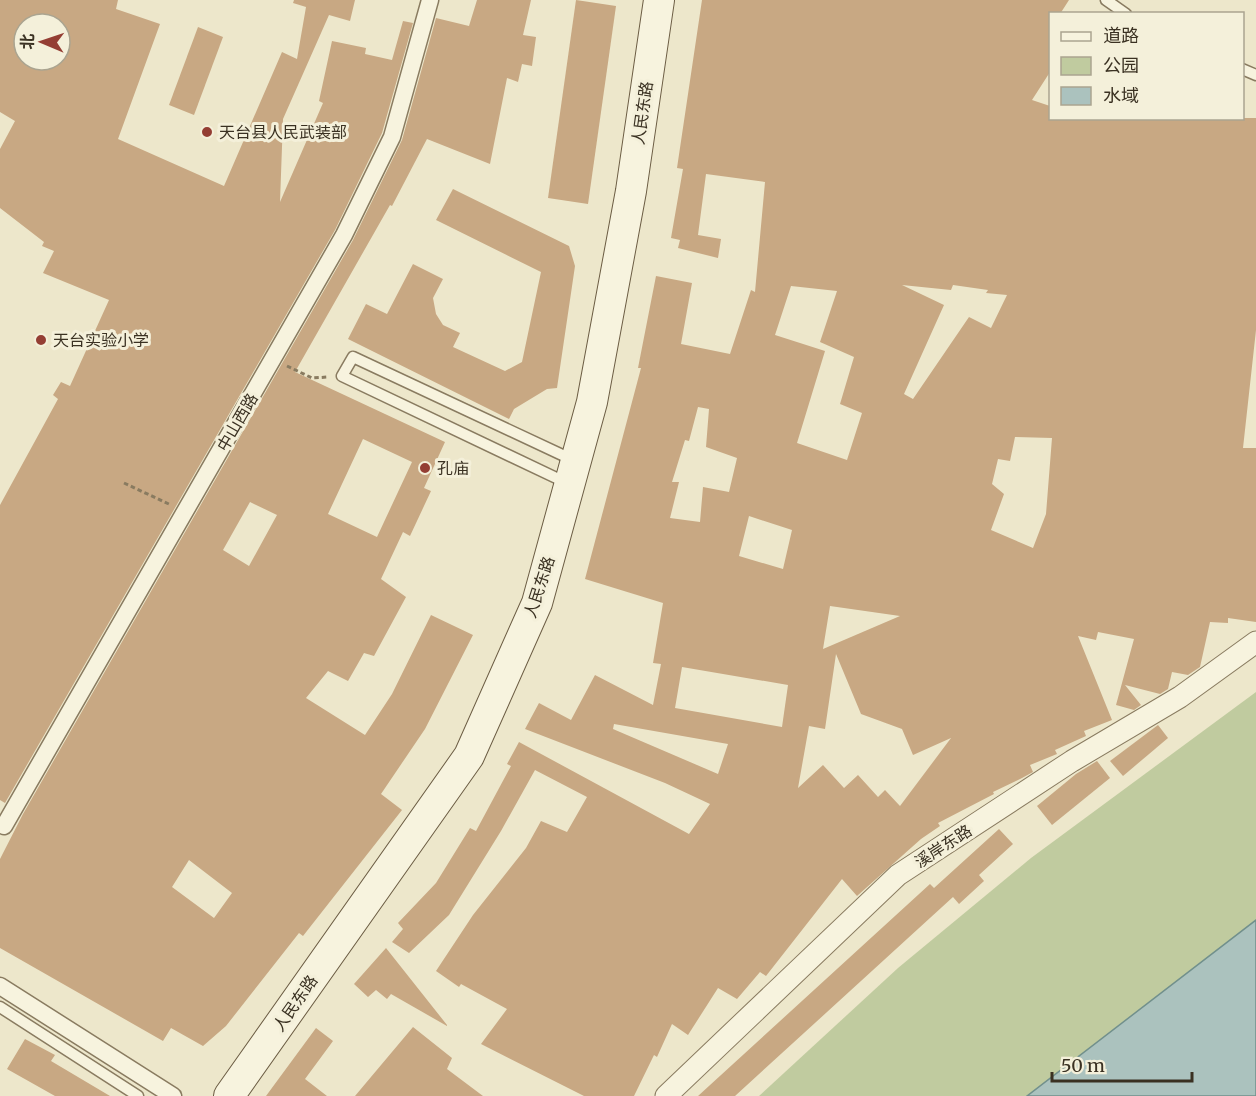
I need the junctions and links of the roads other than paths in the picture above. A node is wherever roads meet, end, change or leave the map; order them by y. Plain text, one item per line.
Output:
1 (430, 0) edge
2 (659, 0) edge
3 (1106, 0) edge
4 (1123, 12) edge
5 (572, 473) junction
6 (1256, 642) edge
7 (1, 827) edge
8 (0, 986) edge
9 (0, 1007) edge
10 (138, 1096) edge
11 (173, 1096) edge
12 (229, 1096) edge
13 (666, 1096) edge

1 - 7 street, 中山西路
2 - 5 main road, 人民东路
3 - 4 lane
5 - 5 lane
5 - 12 main road, 人民东路
6 - 13 street, 溪岸东路
8 - 11 street
9 - 10 lane

